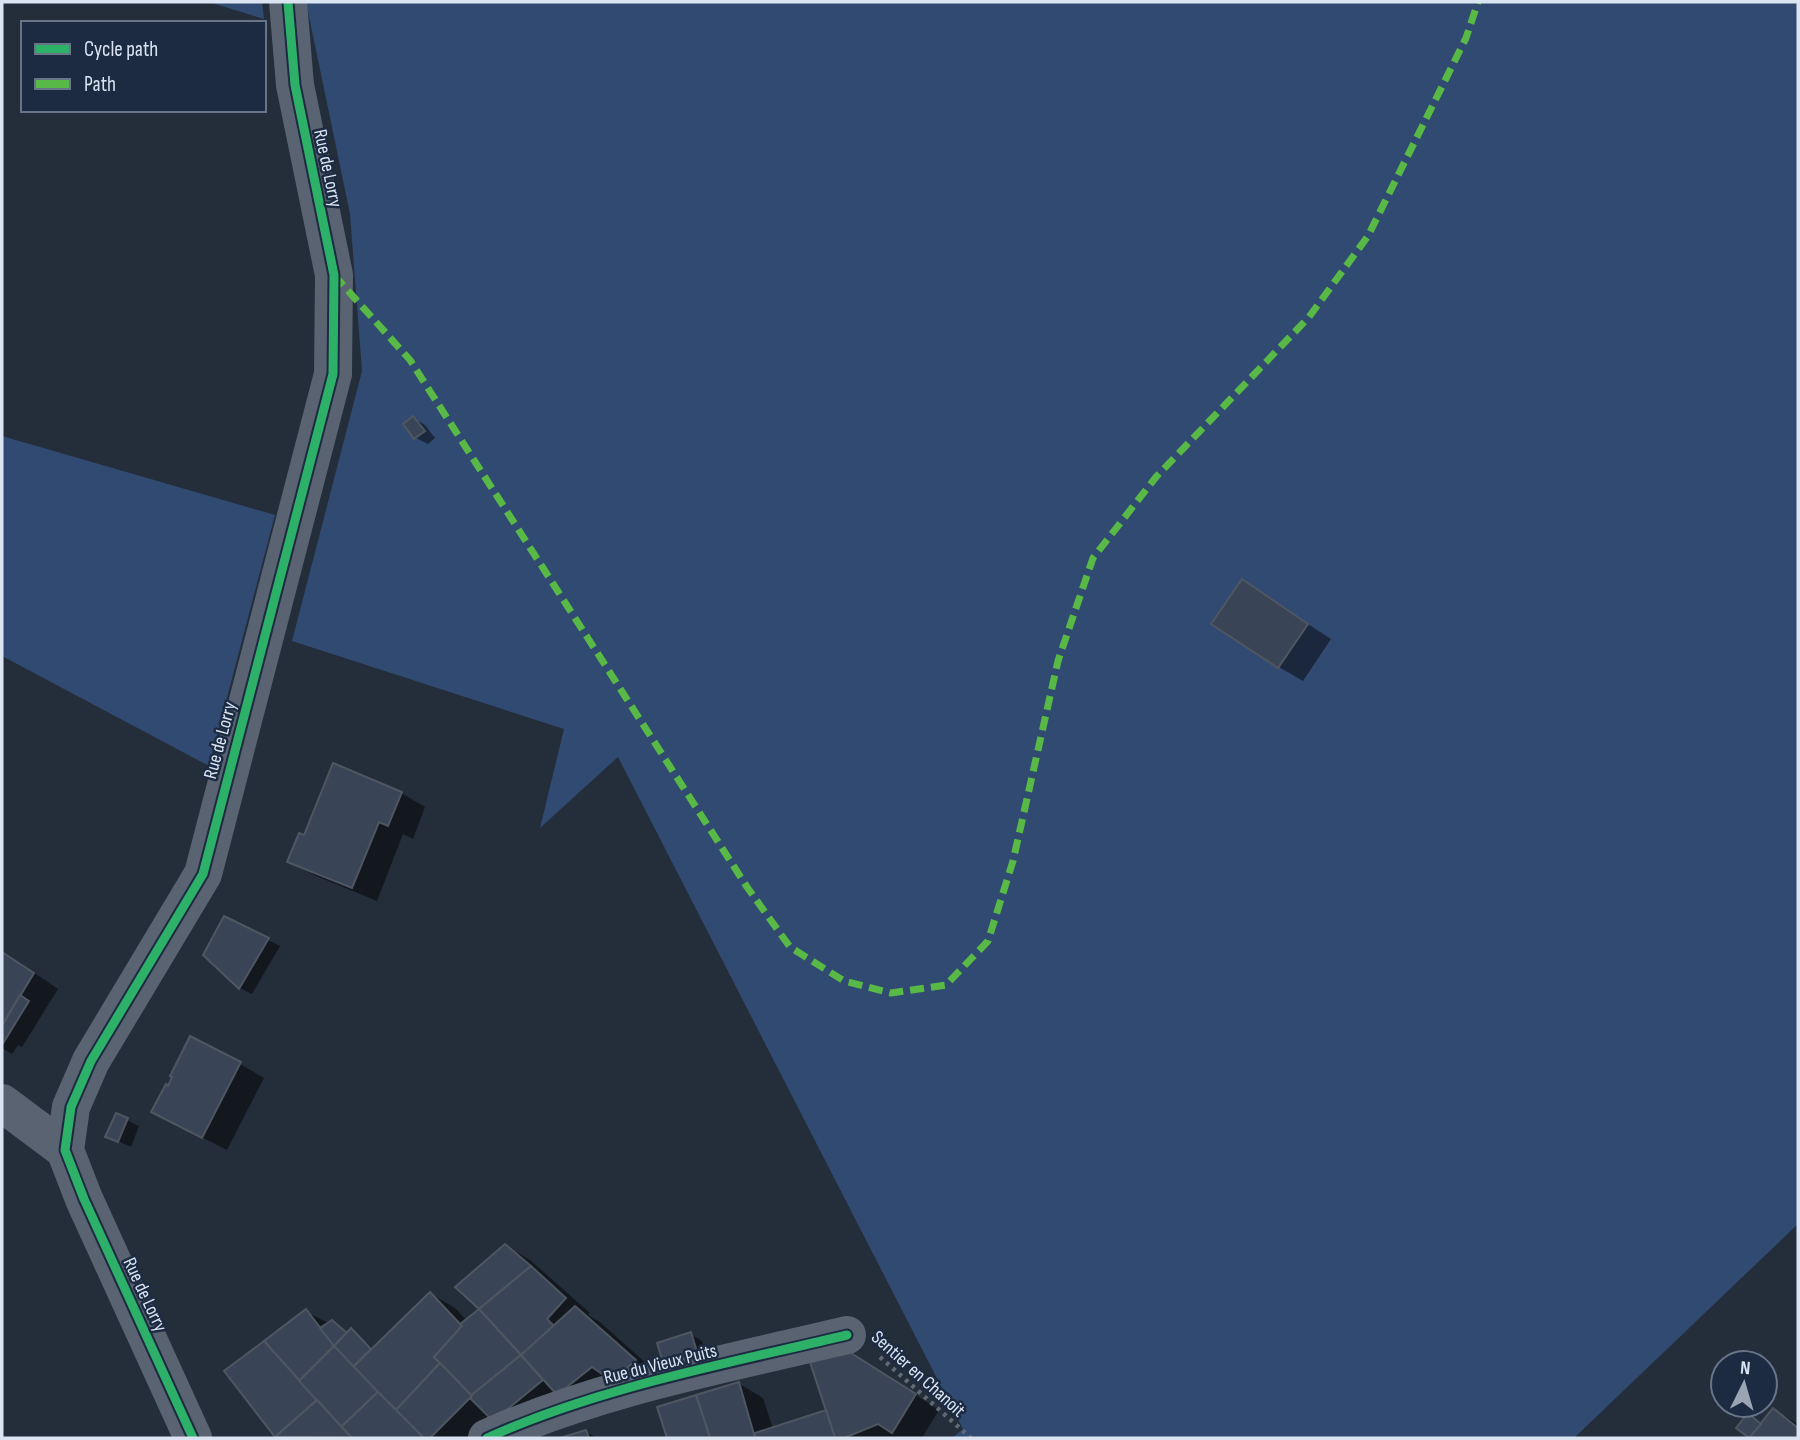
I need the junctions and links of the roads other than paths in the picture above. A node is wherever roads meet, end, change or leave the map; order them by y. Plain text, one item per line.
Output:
1 (288, 2) edge
2 (2, 1103) edge
3 (65, 1150) junction
4 (846, 1335) road end
5 (193, 1438) edge
6 (487, 1438) edge

1 - 3 street, Rue de Lorry
2 - 3 street
3 - 5 street, Rue de Lorry
4 - 6 street, Rue du Vieux Puits

